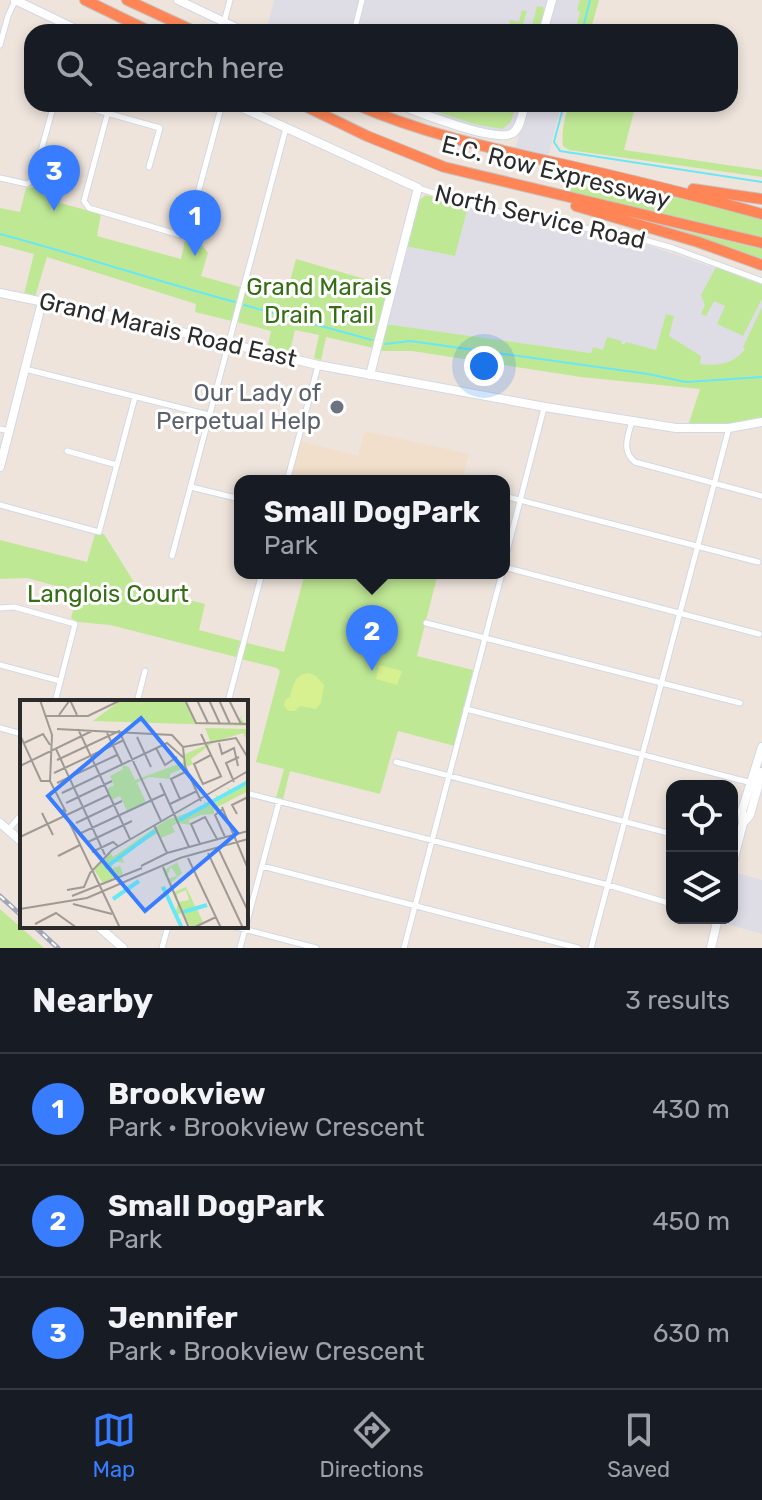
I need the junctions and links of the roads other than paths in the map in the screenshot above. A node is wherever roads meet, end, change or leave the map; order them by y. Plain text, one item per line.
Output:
1 (15, 0) edge
2 (85, 0) edge
3 (127, 0) edge
4 (178, 0) edge
5 (230, 0) edge
6 (362, 0) edge
7 (552, 0) edge
8 (224, 22) junction
9 (62, 24) edge
10 (134, 24) edge
11 (179, 24) edge
12 (228, 24) edge
13 (356, 24) edge
14 (545, 24) edge
15 (0, 45) edge
16 (52, 112) edge
17 (101, 112) edge
18 (220, 112) edge
19 (251, 112) edge
20 (318, 112) edge
21 (373, 112) edge
22 (420, 112) edge
23 (523, 112) edge
24 (107, 114) junction
25 (286, 128) junction
26 (149, 167) dead end
27 (444, 167) junction
28 (618, 177) junction
29 (0, 178) edge
30 (418, 188) junction
31 (762, 199) edge
32 (762, 214) edge
33 (762, 243) edge
34 (762, 265) edge
35 (762, 281) edge
36 (0, 293) edge
37 (42, 302) junction
38 (228, 342) junction
39 (318, 365) junction
40 (25, 369) junction
41 (370, 375) junction
42 (135, 397) junction
43 (545, 407) junction
44 (209, 415) junction
45 (632, 421) junction
46 (762, 422) edge
47 (729, 428) junction
48 (4, 430) edge
49 (67, 451) dead end
50 (117, 465) junction
51 (0, 467) edge
52 (289, 475) edge
53 (714, 483) junction
54 (190, 487) junction
55 (762, 496) edge
56 (234, 498) edge
57 (510, 498) edge
58 (520, 500) junction
59 (0, 505) edge
60 (510, 541) edge
61 (697, 547) junction
62 (172, 556) dead end
63 (758, 562) dead end
64 (510, 567) edge
65 (260, 579) edge
66 (500, 579) edge
67 (0, 608) edge
68 (680, 613) junction
69 (426, 623) dead end
70 (759, 634) dead end
71 (485, 638) junction
72 (0, 665) edge
73 (145, 671) dead end
74 (60, 681) junction
75 (661, 683) junction
76 (55, 700) edge
77 (138, 700) edge
78 (229, 700) edge
79 (740, 703) dead end
80 (466, 709) junction
81 (0, 728) edge
82 (20, 733) edge
83 (762, 747) edge
84 (642, 754) junction
85 (396, 762) dead end
86 (762, 772) edge
87 (448, 777) junction
88 (757, 784) edge
89 (248, 794) edge
90 (279, 802) junction
91 (20, 816) edge
92 (624, 822) junction
93 (0, 823) edge
94 (8, 830) junction
95 (666, 832) edge
96 (20, 840) edge
97 (432, 840) junction
98 (736, 852) edge
99 (262, 866) junction
100 (608, 885) junction
101 (666, 902) edge
102 (415, 906) junction
103 (248, 919) edge
104 (717, 924) edge
105 (100, 928) edge
106 (167, 928) edge
107 (238, 928) edge
108 (245, 930) junction
109 (123, 948) edge
110 (162, 948) edge
111 (240, 948) edge
112 (316, 948) edge
113 (404, 948) edge
114 (578, 948) edge
115 (591, 948) edge
116 (711, 948) edge

1 - 9 street
1 - 15 street
2 - 10 highway
3 - 11 highway
4 - 8 street
5 - 8 street
6 - 13 street
7 - 14 street
8 - 12 street
16 - 29 street
17 - 24 street
18 - 24 street
19 - 25 street, North Service Road
20 - 27 highway, E.C. Row Expressway
21 - 28 highway, E.C. Row Expressway
22 - 23 street
24 - 26 street
25 - 30 street, North Service Road
25 - 38 street
27 - 33 highway, E.C. Row Expressway
27 - 34 highway
28 - 31 highway
28 - 32 highway, E.C. Row Expressway
30 - 35 street, North Service Road
30 - 41 street
36 - 37 street, Grand Marais Road East
37 - 38 street, Grand Marais Road East
37 - 40 street
38 - 39 street, Grand Marais Road East
38 - 44 street
39 - 41 street, Grand Marais Road East
39 - 52 street
40 - 42 street
40 - 48 street
41 - 43 street, Grand Marais Road East
42 - 44 street
42 - 50 street
43 - 45 street, Grand Marais Road East
43 - 58 street
44 - 54 street
45 - 47 street, Grand Marais Road East
45 - 53 street
46 - 47 street, Grand Marais Road East
47 - 53 street
48 - 51 street
49 - 50 street
50 - 59 street
53 - 55 street
53 - 61 street
54 - 56 street
54 - 62 street
57 - 58 street
58 - 60 street
58 - 61 street
61 - 63 street
61 - 68 street
64 - 68 street
65 - 78 street
66 - 71 street
67 - 74 street
68 - 70 street
68 - 75 street
69 - 71 street
71 - 75 street
71 - 80 street
72 - 74 street
73 - 77 street
74 - 76 street
75 - 79 street
75 - 84 street
80 - 84 street
80 - 87 street
81 - 82 street
83 - 88 street
84 - 88 street
84 - 92 street
85 - 87 street
86 - 88 street
87 - 92 street
87 - 97 street
88 - 98 street
89 - 90 street
90 - 97 street
90 - 99 street
91 - 94 street
92 - 95 street
92 - 100 street
93 - 94 street
94 - 96 street
97 - 100 street
97 - 102 street
99 - 102 street
99 - 103 street
100 - 101 street
100 - 115 street
102 - 113 street
102 - 114 street
104 - 116 street
105 - 109 street
106 - 110 street
107 - 108 street
108 - 111 street
108 - 112 street

